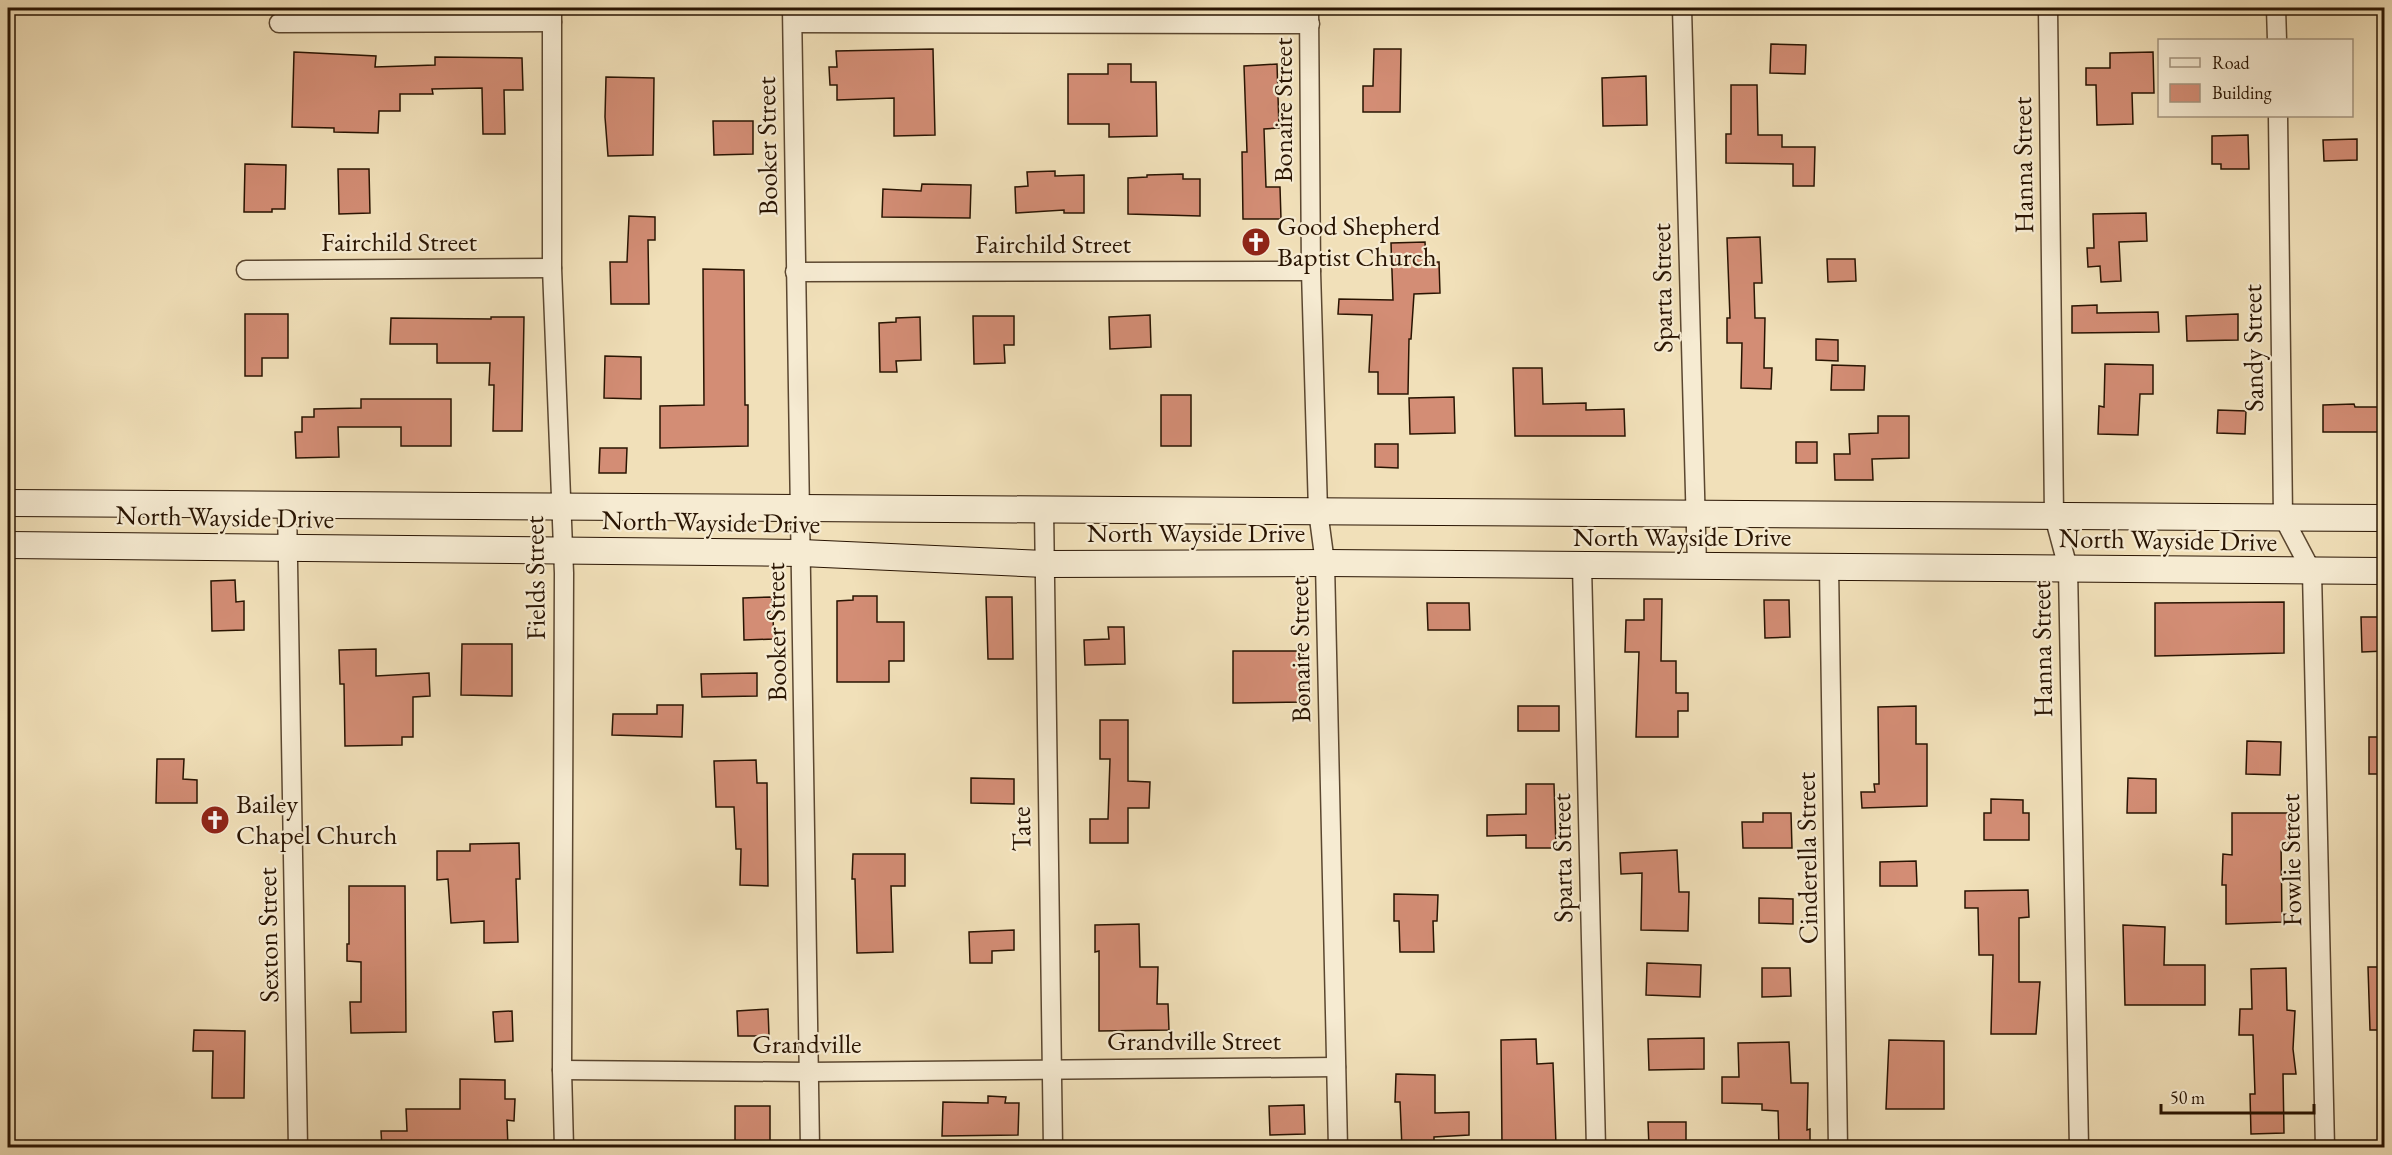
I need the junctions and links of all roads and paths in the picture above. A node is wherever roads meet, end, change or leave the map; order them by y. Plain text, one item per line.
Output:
1 (1682, 8) edge
2 (2048, 8) edge
3 (2276, 8) edge
4 (552, 15) edge
5 (792, 15) edge
6 (1309, 16) edge
7 (279, 23) dead end
8 (2277, 39) edge
9 (2278, 117) edge
10 (552, 268) junction
11 (246, 270) dead end
12 (1311, 271) junction
13 (795, 272) junction
14 (8, 503) edge
15 (287, 505) junction
16 (560, 507) junction
17 (800, 508) junction
18 (1044, 510) junction
19 (1318, 511) junction
20 (1694, 513) junction
21 (2054, 516) junction
22 (2283, 517) junction
23 (2385, 518) edge
24 (8, 545) edge
25 (289, 548) junction
26 (563, 549) junction
27 (802, 553) junction
28 (1325, 563) junction
29 (1045, 564) junction
30 (1582, 566) junction
31 (1697, 567) junction
32 (1829, 567) junction
33 (2068, 568) junction
34 (2385, 571) edge
35 (2312, 572) junction
36 (1336, 1067) junction
37 (1051, 1069) junction
38 (562, 1070) junction
39 (809, 1072) junction
40 (298, 1148) edge
41 (564, 1148) edge
42 (810, 1148) edge
43 (1053, 1148) edge
44 (1338, 1148) edge
45 (1596, 1148) edge
46 (1838, 1148) edge
47 (2079, 1148) edge
48 (2325, 1148) edge

1 - 20 street, Sparta Street
2 - 21 street, Hanna Street
3 - 8 street
4 - 7 street
4 - 10 street, Fields Street
5 - 6 street
5 - 13 street, Booker Street
6 - 12 street, Bonaire Street
9 - 22 street, Sandy Street
10 - 11 street, Fairchild Street
10 - 16 street, Fields Street
12 - 13 street, Fairchild Street
12 - 19 street, Bonaire Street
13 - 17 street, Booker Street
14 - 15 main road, North Wayside Drive
15 - 16 main road, North Wayside Drive
15 - 25 street, Sexton Street
16 - 17 main road, North Wayside Drive
16 - 26 street, Fields Street
17 - 18 main road, North Wayside Drive
17 - 27 street, Booker Street
18 - 19 main road, North Wayside Drive
18 - 29 street, Tate
19 - 20 main road, North Wayside Drive
19 - 28 street, Bonaire Street
20 - 21 main road, North Wayside Drive
20 - 31 street, Sparta Street
21 - 22 main road, North Wayside Drive
21 - 33 street, Hanna Street
22 - 23 main road, North Wayside Drive
22 - 35 street, Sandy Street
24 - 25 main road, North Wayside Drive
25 - 26 main road, North Wayside Drive
25 - 40 street, Sexton Street
26 - 27 main road, North Wayside Drive
26 - 38 street, Fields Street
27 - 29 main road, North Wayside Drive
27 - 39 street, Booker Street
28 - 29 main road, North Wayside Drive
28 - 30 main road, North Wayside Drive
28 - 36 street, Bonaire Street
29 - 37 street, Tate
30 - 31 main road, North Wayside Drive
30 - 45 street, Sparta Street
31 - 32 main road, North Wayside Drive
32 - 33 main road, North Wayside Drive
32 - 46 street, Cinderella Street
33 - 35 main road, North Wayside Drive
33 - 47 street, Hanna Street
34 - 35 main road, North Wayside Drive
35 - 48 street, Fowlie Street
36 - 37 street, Grandville Street
36 - 44 street, Bonaire Street
37 - 39 street, Grandville
37 - 43 street, Tate
38 - 39 street, Grandville
38 - 41 street, Fields Street
39 - 42 street, Booker Street

